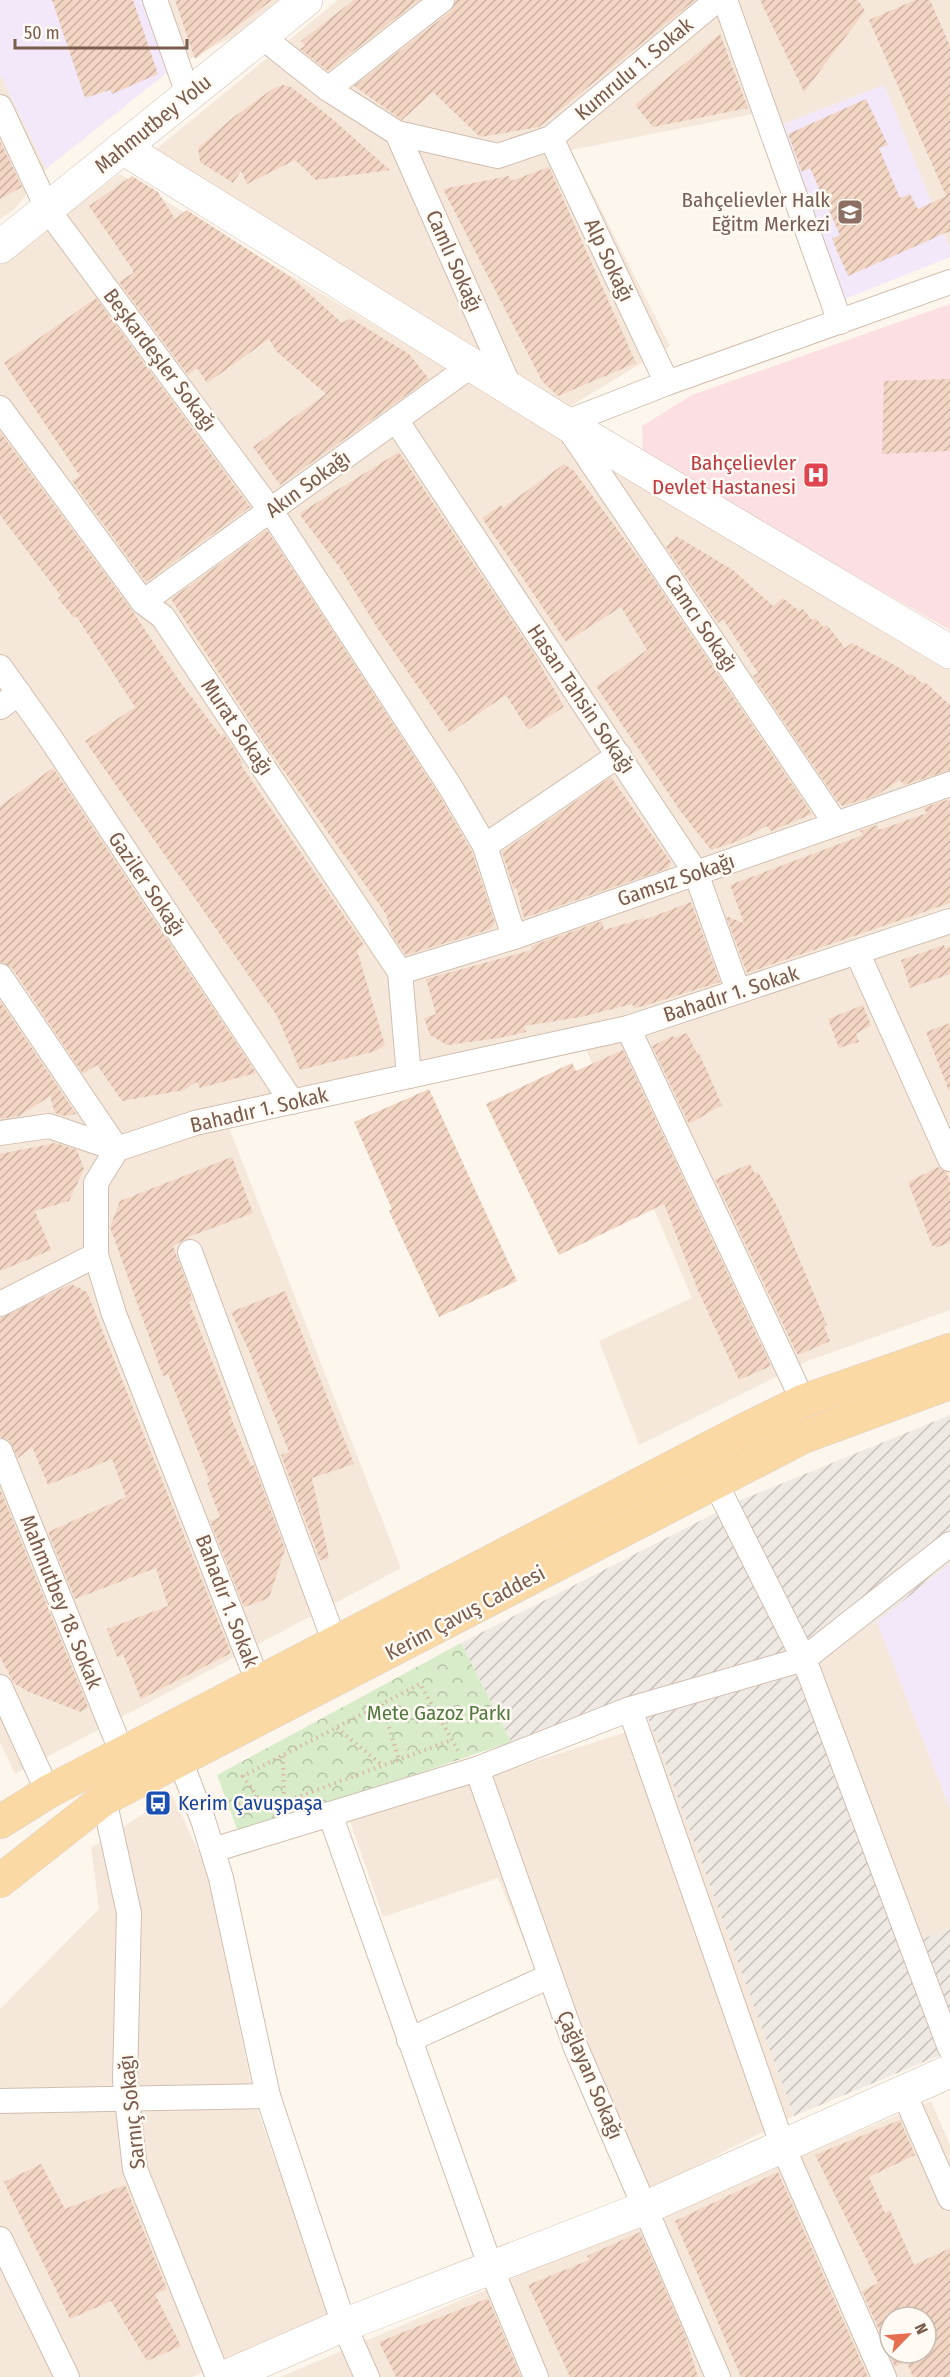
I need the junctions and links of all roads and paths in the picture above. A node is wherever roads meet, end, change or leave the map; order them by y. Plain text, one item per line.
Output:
1 (155, 0) edge
2 (442, 0) edge
3 (717, 0) edge
4 (725, 0) edge
5 (280, 14) edge
6 (328, 89) junction
7 (188, 94) junction
8 (0, 107) edge
9 (397, 133) junction
10 (551, 138) junction
11 (123, 148) junction
12 (48, 210) junction
13 (0, 247) edge
14 (950, 282) edge
15 (840, 322) junction
16 (472, 365) junction
17 (667, 383) junction
18 (511, 390) junction
19 (0, 408) edge
20 (396, 420) junction
21 (565, 423) junction
22 (271, 511) junction
23 (143, 602) junction
24 (950, 652) edge
25 (0, 667) edge
26 (9, 700) edge
27 (619, 755) junction
28 (950, 784) edge
29 (836, 824) junction
30 (485, 846) junction
31 (696, 873) junction
32 (950, 921) edge
33 (514, 937) junction
34 (857, 952) junction
35 (400, 972) junction
36 (0, 976) edge
37 (738, 992) junction
38 (628, 1028) junction
39 (409, 1076) junction
40 (292, 1102) junction
41 (0, 1133) edge
42 (117, 1149) junction
43 (950, 1159) edge
44 (190, 1252) dead end
45 (96, 1256) junction
46 (0, 1304) edge
47 (950, 1350) edge
48 (950, 1383) edge
49 (803, 1401) junction
50 (0, 1451) edge
51 (715, 1482) junction
52 (950, 1544) edge
53 (335, 1644) junction
54 (804, 1659) junction
55 (258, 1682) junction
56 (0, 1687) edge
57 (382, 1704) junction
58 (630, 1709) junction
59 (337, 1728) junction
60 (452, 1740) junction
61 (122, 1753) junction
62 (283, 1756) junction
63 (180, 1760) junction
64 (399, 1760) junction
65 (383, 1766) junction
66 (473, 1770) junction
67 (48, 1792) junction
68 (257, 1796) junction
69 (104, 1799) junction
70 (284, 1802) junction
71 (330, 1814) junction
72 (204, 1820) junction
73 (0, 1822) edge
74 (213, 1850) junction
75 (0, 1881) edge
76 (550, 1976) junction
77 (409, 2040) junction
78 (950, 2048) edge
79 (950, 2071) edge
80 (904, 2093) junction
81 (268, 2096) junction
82 (127, 2099) junction
83 (0, 2101) edge
84 (783, 2147) junction
85 (950, 2198) edge
86 (647, 2207) junction
87 (0, 2239) edge
88 (490, 2268) junction
89 (344, 2325) junction
90 (67, 2377) edge
91 (218, 2377) edge
92 (225, 2377) edge
93 (367, 2377) edge
94 (536, 2377) edge
95 (718, 2377) edge
96 (884, 2377) edge

1 - 7 street
2 - 6 street
3 - 10 street, Kumrulu 1. Sokak
4 - 15 street
5 - 6 street
5 - 7 street, Mahmutbey Yolu
6 - 9 street
7 - 11 street, Mahmutbey Yolu
8 - 12 street, Beşkardeşler Sokağı
9 - 10 street
9 - 18 street, Camlı Sokağı
10 - 17 street, Alp Sokağı
11 - 12 street, Mahmutbey Yolu
11 - 16 street
12 - 13 street, Mahmutbey Yolu
12 - 22 street, Beşkardeşler Sokağı
14 - 15 street
15 - 17 street
16 - 18 street
16 - 20 street, Akın Sokağı
17 - 21 street
18 - 21 street
19 - 23 street, Murat Sokağı
20 - 22 street, Akın Sokağı
20 - 27 street, Hasan Tahsin Sokağı
21 - 24 street
21 - 29 street, Camcı Sokağı
22 - 23 street, Akın Sokağı
22 - 30 street, Beşkardeşler Sokağı
23 - 35 street, Murat Sokağı
25 - 26 street, Gaziler Sokağı
26 - 40 street, Gaziler Sokağı
27 - 30 street
27 - 31 street, Hasan Tahsin Sokağı
28 - 29 street, Gamsız Sokağı
29 - 31 street, Gamsız Sokağı
30 - 33 street, Beşkardeşler Sokağı
31 - 33 street, Gamsız Sokağı
31 - 37 street, Hasan Tahsin Sokağı
32 - 34 street, Bahadır 1. Sokak
33 - 35 street, Gamsız Sokağı
34 - 37 street, Bahadır 1. Sokak
34 - 43 street
35 - 39 street, Murat Sokağı
36 - 42 street
37 - 38 street, Bahadır 1. Sokak
38 - 39 street, Bahadır 1. Sokak
38 - 49 street
39 - 40 street, Bahadır 1. Sokak
40 - 42 street, Bahadır 1. Sokak
41 - 42 street
42 - 45 street, Bahadır 1. Sokak
44 - 53 street
45 - 46 street
45 - 55 street, Bahadır 1. Sokak
47 - 49 main road, Kerim Çavuş Caddesi
48 - 51 main road, Kerim Çavuş Caddesi
49 - 53 main road, Kerim Çavuş Caddesi
50 - 61 street, Mahmutbey 18. Sokak
51 - 54 street
51 - 63 main road, Kerim Çavuş Caddesi
52 - 54 street
53 - 55 main road, Kerim Çavuş Caddesi
54 - 58 street
54 - 78 street
55 - 61 main road, Kerim Çavuş Caddesi
56 - 67 street
57 - 59 path
57 - 60 path
57 - 64 path
58 - 66 street
58 - 84 street
59 - 62 path
59 - 65 path
60 - 64 path
60 - 66 path
61 - 67 main road, Kerim Çavuş Caddesi
62 - 68 path
62 - 70 path
63 - 69 main road, Kerim Çavuş Caddesi
63 - 72 street
64 - 65 path
65 - 70 path
66 - 71 street
66 - 76 street, Çağlayan Sokağı
67 - 73 main road, Kerim Çavuş Caddesi
68 - 70 path
68 - 72 path
69 - 75 main road, Kerim Çavuş Caddesi
69 - 82 street, Sarnıç Sokağı
71 - 74 street
71 - 77 street
72 - 74 street
74 - 81 street
76 - 77 street
76 - 86 street, Çağlayan Sokağı
77 - 88 street
79 - 80 street
80 - 84 street
80 - 85 street
81 - 82 street
81 - 89 street
82 - 83 street
82 - 91 street, Sarnıç Sokağı
84 - 86 street
84 - 96 street
86 - 88 street
86 - 95 street, Çağlayan Sokağı
87 - 90 street
88 - 89 street
88 - 94 street
89 - 92 street
89 - 93 street

